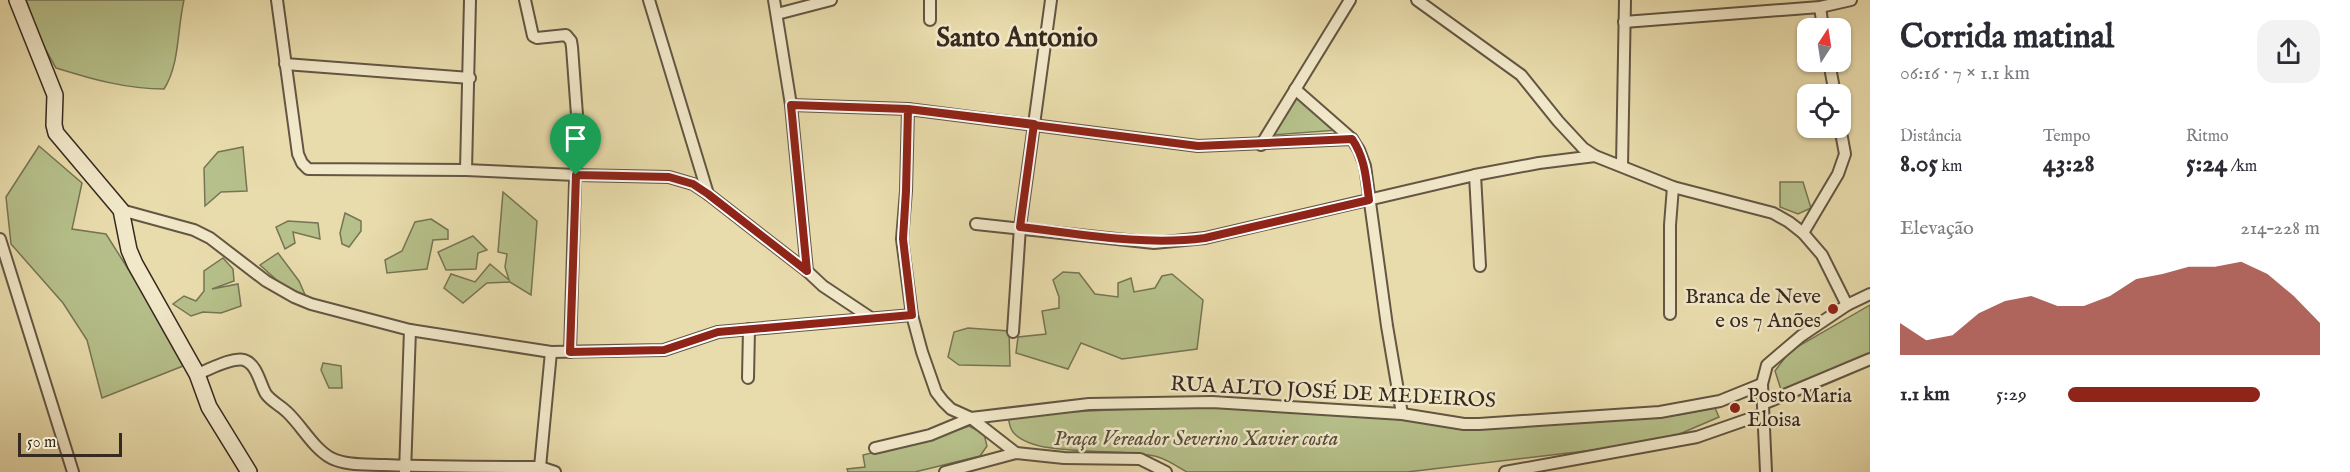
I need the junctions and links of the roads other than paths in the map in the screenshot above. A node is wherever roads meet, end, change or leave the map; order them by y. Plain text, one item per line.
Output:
1 (17, 0) edge
2 (277, 0) edge
3 (470, 0) edge
4 (525, 0) edge
5 (649, 0) edge
6 (774, 0) edge
7 (831, 0) edge
8 (930, 0) edge
9 (1051, 0) edge
10 (1350, 0) edge
11 (1417, 0) edge
12 (1625, 0) edge
13 (1851, 0) edge
14 (1430, 4) edge
15 (1765, 5) edge
16 (1820, 7) junction
17 (777, 14) junction
18 (1822, 18) edge
19 (930, 20) dead end
20 (1624, 22) junction
21 (285, 64) junction
22 (470, 78) junction
23 (1295, 89) junction
24 (791, 105) junction
25 (908, 109) junction
26 (1034, 124) junction
27 (1842, 138) edge
28 (1352, 139) junction
29 (1261, 145) junction
30 (1595, 156) junction
31 (1622, 166) junction
32 (466, 170) junction
33 (576, 175) junction
34 (1475, 175) junction
35 (1673, 187) junction
36 (708, 194) junction
37 (1369, 200) junction
38 (121, 210) junction
39 (976, 224) dead end
40 (1020, 227) junction
41 (1803, 233) junction
42 (0, 240) edge
43 (1480, 266) dead end
44 (807, 271) junction
45 (13, 274) junction
46 (0, 278) edge
47 (1870, 294) edge
48 (1847, 305) junction
49 (1670, 314) dead end
50 (912, 315) junction
51 (871, 318) junction
52 (749, 329) junction
53 (410, 330) junction
54 (1013, 332) dead end
55 (551, 352) junction
56 (570, 352) junction
57 (1870, 359) edge
58 (196, 374) junction
59 (748, 378) dead end
60 (1761, 384) junction
61 (1763, 409) junction
62 (1402, 414) junction
63 (971, 418) junction
64 (874, 448) dead end
65 (1016, 453) junction
66 (540, 467) junction
67 (405, 469) edge
68 (73, 472) edge
69 (249, 472) edge
70 (555, 472) edge
71 (945, 472) edge
72 (1166, 472) edge
73 (1505, 472) edge
74 (1766, 472) edge

1 - 38 street
2 - 21 street
3 - 22 street
4 - 33 street
5 - 36 street
6 - 17 street
7 - 17 street
8 - 19 street
9 - 26 street
10 - 23 street
11 - 14 street
12 - 20 street
13 - 16 street
14 - 30 street
15 - 16 street
15 - 20 street
16 - 18 street
17 - 24 street
20 - 31 street
21 - 22 street
21 - 32 street
22 - 32 street
23 - 28 street
23 - 29 street
24 - 25 street
24 - 44 street
25 - 26 street
25 - 50 street
26 - 29 street
26 - 40 street
27 - 41 street
28 - 29 street
28 - 37 street
30 - 31 street
30 - 34 street
31 - 35 street
32 - 33 street
33 - 36 street
33 - 56 street
34 - 37 street
34 - 43 street
35 - 41 street
35 - 49 street
36 - 44 street
37 - 40 street
37 - 62 street
38 - 53 street
38 - 58 street
39 - 40 street
40 - 54 street
41 - 48 street
42 - 45 street
44 - 51 street
45 - 46 street
45 - 68 street
47 - 48 street
48 - 60 street
50 - 51 street
50 - 63 street
51 - 52 street
52 - 56 street
52 - 59 street
53 - 55 street
53 - 67 street
55 - 56 street
55 - 66 street
57 - 61 street
58 - 67 street
58 - 69 street
60 - 61 street
60 - 62 street, RUA ALTO JOSÉ DE MEDEIROS
61 - 73 street
61 - 74 street
62 - 63 street, RUA ALTO JOSÉ DE MEDEIROS
63 - 64 street, RUA ALTO JOSÉ DE MEDEIROS
63 - 65 street
65 - 71 street
65 - 72 street
66 - 67 street
66 - 70 street

